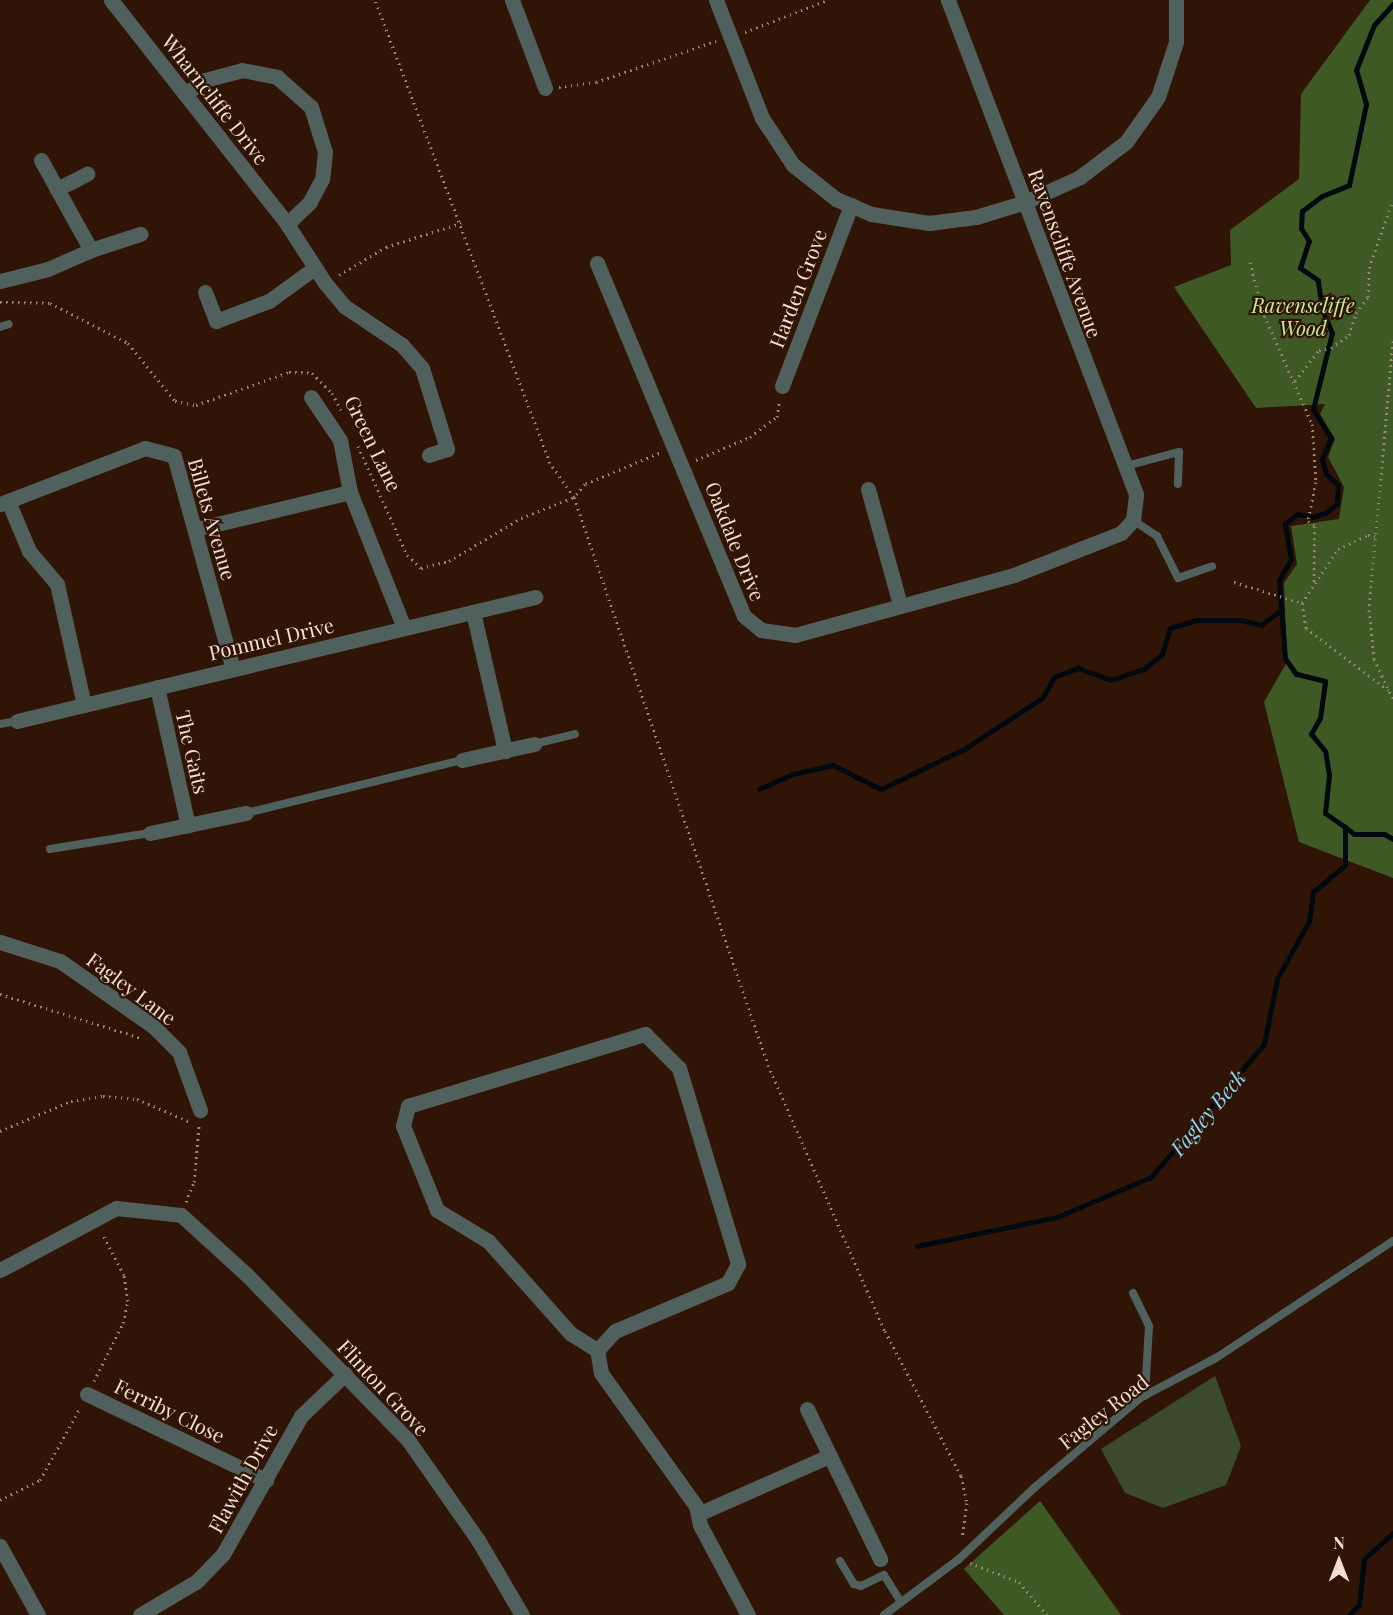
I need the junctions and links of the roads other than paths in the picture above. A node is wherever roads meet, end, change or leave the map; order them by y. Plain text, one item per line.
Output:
1 (111, 0) edge
2 (512, 0) edge
3 (716, 0) edge
4 (948, 0) edge
5 (1176, 0) edge
6 (545, 88) road end
7 (185, 94) junction
8 (41, 160) dead end
9 (87, 174) dead end
10 (57, 189) junction
11 (1025, 202) junction
12 (851, 205) junction
13 (287, 224) junction
14 (140, 234) dead end
15 (91, 250) junction
16 (597, 263) dead end
17 (313, 269) junction
18 (0, 281) edge
19 (205, 292) dead end
20 (9, 324) dead end
21 (0, 327) edge
22 (782, 386) road end
23 (311, 397) dead end
24 (429, 455) dead end
25 (1126, 466) junction
26 (1178, 484) dead end
27 (868, 489) dead end
28 (350, 492) junction
29 (4, 502) edge
30 (1133, 520) junction
31 (196, 529) junction
32 (1212, 566) dead end
33 (535, 597) dead end
34 (900, 604) junction
35 (473, 612) junction
36 (404, 628) junction
37 (233, 669) junction
38 (157, 687) junction
39 (84, 705) junction
40 (17, 721) joint
41 (0, 724) edge
42 (575, 734) dead end
43 (534, 744) joint
44 (505, 752) junction
45 (462, 760) joint
46 (246, 813) joint
47 (188, 826) junction
48 (150, 833) joint
49 (50, 849) dead end
50 (0, 942) edge
51 (200, 1116) road end
52 (1393, 1241) edge
53 (0, 1270) edge
54 (1132, 1293) dead end
55 (597, 1350) junction
56 (345, 1374) junction
57 (87, 1394) road end
58 (1145, 1395) junction
59 (807, 1409) dead end
60 (829, 1456) junction
61 (266, 1480) junction
62 (698, 1514) junction
63 (0, 1546) edge
64 (880, 1559) dead end
65 (840, 1561) dead end
66 (901, 1602) junction
67 (38, 1615) edge
68 (140, 1615) edge
69 (522, 1615) edge
70 (748, 1615) edge
71 (884, 1615) edge

1 - 7 street, Wharncliffe Drive
2 - 6 street
3 - 12 street
4 - 11 street, Ravenscliffe Avenue
5 - 11 street
7 - 13 street, Wharncliffe Drive
7 - 13 street
8 - 10 street
9 - 10 street
10 - 15 street
11 - 12 street
11 - 25 street, Ravenscliffe Avenue
12 - 22 street, Harden Grove
13 - 17 street, Wharncliffe Drive
14 - 15 street
15 - 18 street
16 - 34 street, Oakdale Drive
17 - 19 street
17 - 24 street, Wharncliffe Drive
20 - 21 lane
23 - 28 street
25 - 26 lane
25 - 30 street, Ravenscliffe Avenue
27 - 34 street
28 - 31 street
28 - 36 street
29 - 31 street, Billets Avenue
29 - 39 street
30 - 32 lane
30 - 34 street, Oakdale Drive
31 - 37 street, Billets Avenue
33 - 35 street, Pommel Drive
35 - 36 street, Pommel Drive
35 - 44 street
36 - 37 street, Pommel Drive
37 - 38 street, Pommel Drive
38 - 39 street, Pommel Drive
38 - 47 street, The Gaits
39 - 40 street, Pommel Drive
40 - 41 lane
42 - 43 lane
43 - 44 street
44 - 45 street
45 - 46 lane
46 - 47 street
47 - 48 street
48 - 49 lane
50 - 51 street, Fagley Lane
52 - 58 lane, Fagley Road
53 - 56 street, Flinton Grove
54 - 58 lane
55 - 55 street
55 - 62 street
56 - 61 street, Flawith Drive
56 - 69 street, Flinton Grove
57 - 61 street, Ferriby Close
58 - 66 lane, Fagley Road
59 - 60 street
60 - 62 street
60 - 64 street
61 - 68 street, Flawith Drive
62 - 70 street
63 - 67 street
65 - 66 lane
66 - 71 lane, Fagley Road

